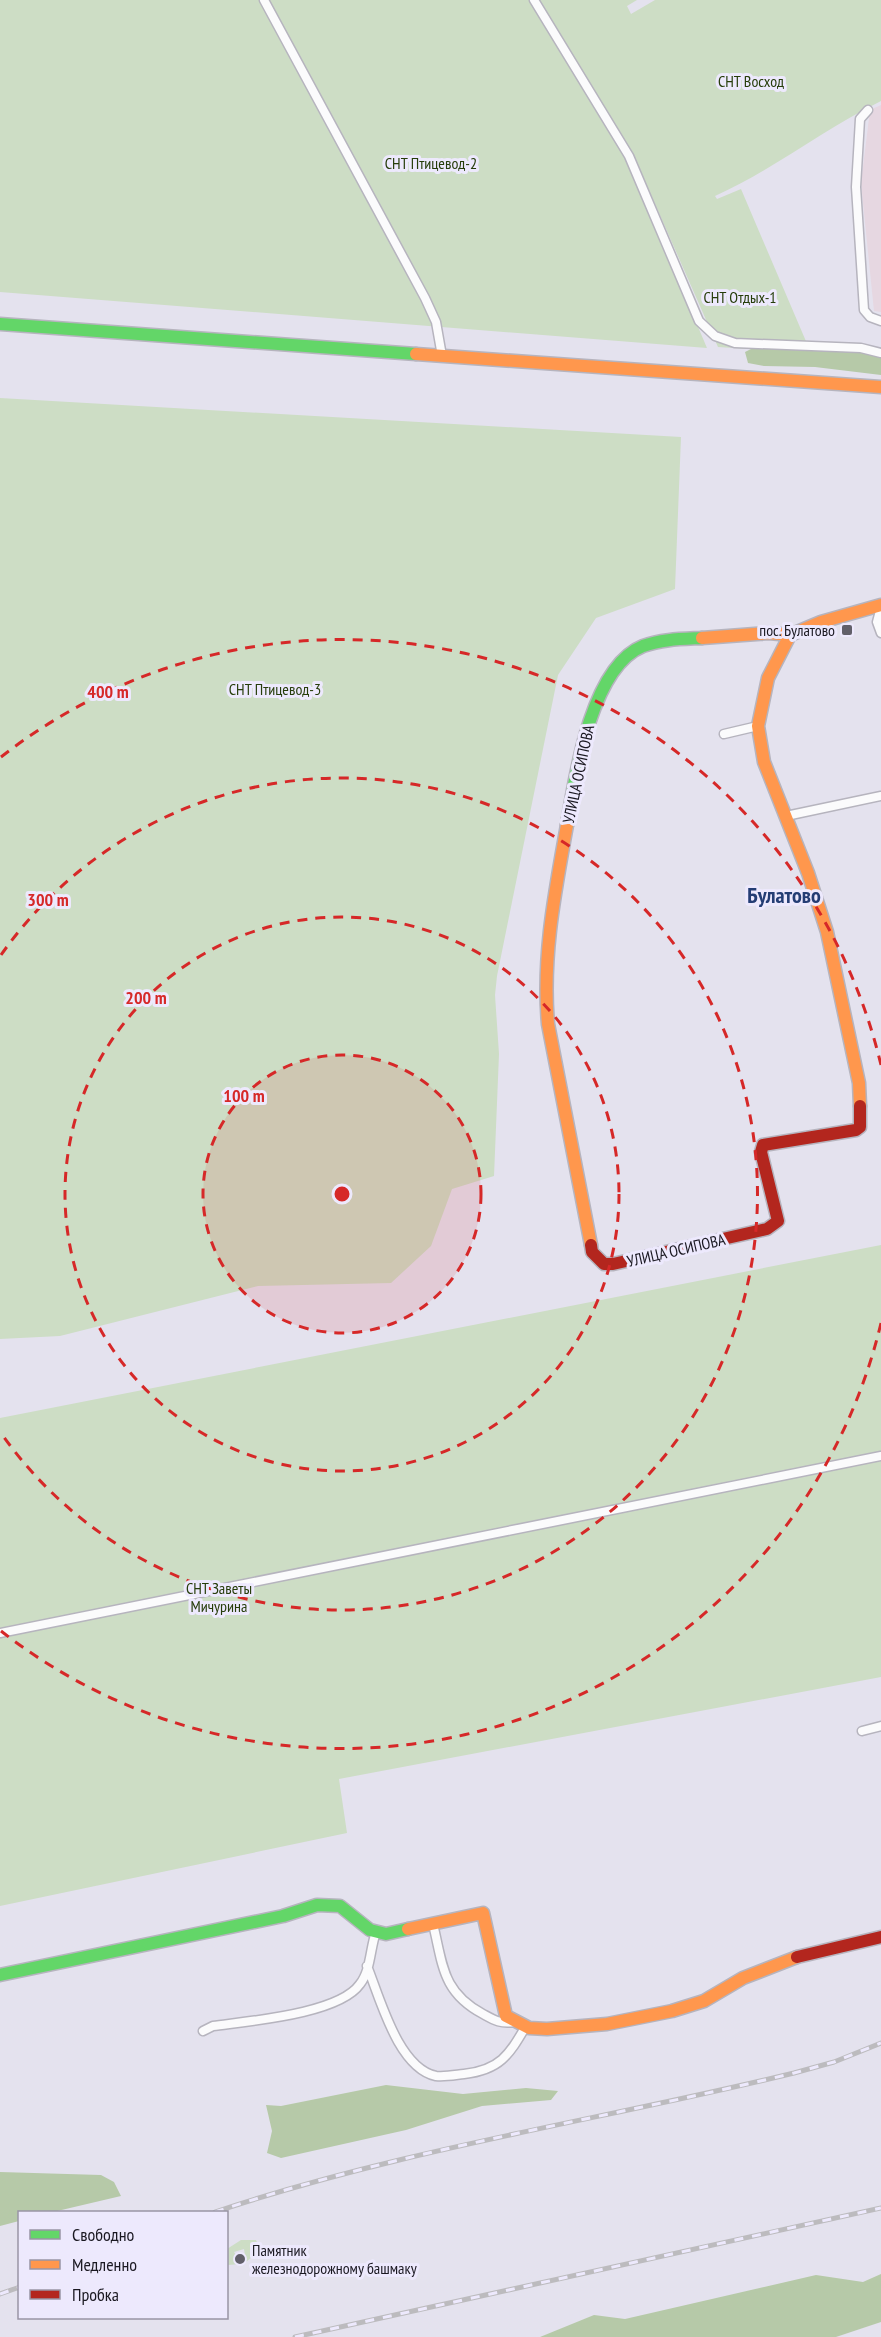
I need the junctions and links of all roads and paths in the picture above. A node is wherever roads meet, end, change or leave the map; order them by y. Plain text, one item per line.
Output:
1 (264, 0) edge
2 (534, 0) edge
3 (868, 110) dead end
4 (881, 321) edge
5 (0, 324) edge
6 (881, 353) edge
7 (442, 356) junction
8 (881, 387) edge
9 (881, 606) edge
10 (881, 633) edge
11 (790, 635) junction
12 (758, 726) junction
13 (724, 734) dead end
14 (881, 796) edge
15 (786, 816) junction
16 (881, 1456) edge
17 (0, 1633) edge
18 (881, 1726) edge
19 (862, 1731) dead end
20 (433, 1924) junction
21 (376, 1932) junction
22 (881, 1938) edge
23 (367, 1966) junction
24 (0, 1975) edge
25 (514, 2022) junction
26 (526, 2026) junction
27 (203, 2031) dead end

1 - 7 street
2 - 6 street
3 - 4 street
5 - 7 street
7 - 8 street
9 - 10 street
9 - 11 street, УЛИЦА ОСИПОВА
11 - 12 street, УЛИЦА ОСИПОВА
11 - 15 street, УЛИЦА ОСИПОВА
12 - 13 street
12 - 15 street, УЛИЦА ОСИПОВА
14 - 15 street
16 - 17 street
18 - 19 street
20 - 21 street
20 - 25 street
20 - 25 street
21 - 23 street
21 - 24 street
22 - 26 street
23 - 26 street
23 - 27 street
25 - 26 street

